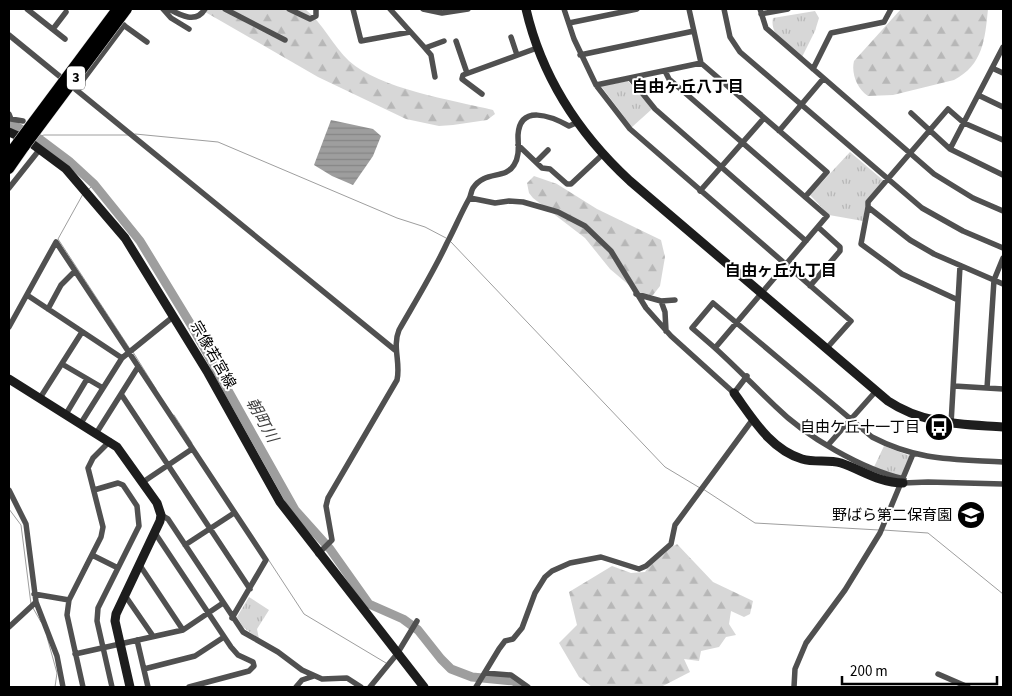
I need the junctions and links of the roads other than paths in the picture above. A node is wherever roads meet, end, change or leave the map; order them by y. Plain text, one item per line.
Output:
1 (27, 9) edge
2 (106, 9) edge
3 (117, 9) edge
4 (127, 9) edge
5 (163, 9) edge
6 (169, 9) edge
7 (205, 9) edge
8 (225, 9) edge
9 (289, 9) edge
10 (316, 9) edge
11 (353, 9) edge
12 (390, 9) edge
13 (423, 9) edge
14 (468, 9) edge
15 (526, 9) edge
16 (564, 9) edge
17 (637, 9) edge
18 (689, 9) edge
19 (724, 9) edge
20 (788, 9) edge
21 (890, 9) edge
22 (448, 11) edge
23 (66, 12) dead end
24 (760, 12) edge
25 (569, 23) junction
26 (124, 25) junction
27 (53, 29) junction
28 (189, 29) dead end
29 (694, 31) junction
30 (410, 32) junction
31 (9, 35) edge
32 (511, 37) dead end
33 (65, 39) dead end
34 (285, 40) dead end
35 (444, 41) dead end
36 (456, 41) dead end
37 (147, 42) dead end
38 (1003, 47) edge
39 (424, 48) junction
40 (537, 48) junction
41 (517, 55) junction
42 (580, 55) junction
43 (701, 63) junction
44 (992, 68) junction
45 (813, 70) junction
46 (665, 71) junction
47 (467, 73) junction
48 (1003, 73) edge
49 (435, 77) dead end
50 (630, 78) junction
51 (823, 79) junction
52 (596, 86) junction
53 (76, 89) junction
54 (482, 94) dead end
55 (978, 96) junction
56 (802, 105) junction
57 (1003, 107) edge
58 (911, 112) dead end
59 (9, 114) edge
60 (764, 118) junction
61 (23, 121) dead end
62 (576, 123) junction
63 (964, 123) junction
64 (930, 130) junction
65 (779, 131) junction
66 (9, 132) edge
67 (1003, 140) edge
68 (742, 142) junction
69 (22, 144) junction
70 (518, 145) junction
71 (40, 149) junction
72 (950, 149) junction
73 (548, 150) dead end
74 (9, 154) edge
75 (910, 154) junction
76 (602, 155) junction
77 (536, 162) junction
78 (721, 166) junction
79 (9, 169) edge
80 (1003, 175) edge
81 (887, 180) junction
82 (9, 188) edge
83 (700, 191) junction
84 (805, 196) junction
85 (470, 198) junction
86 (868, 207) junction
87 (1003, 211) edge
88 (818, 227) junction
89 (806, 241) junction
90 (1003, 248) edge
91 (1003, 258) edge
92 (785, 265) junction
93 (960, 266) junction
94 (75, 271) junction
95 (994, 280) junction
96 (1003, 284) edge
97 (810, 286) junction
98 (761, 293) junction
99 (636, 294) junction
100 (27, 295) junction
101 (674, 300) dead end
102 (958, 300) junction
103 (660, 301) junction
104 (48, 308) junction
105 (174, 316) junction
106 (736, 323) junction
107 (9, 327) edge
108 (666, 331) junction
109 (82, 332) junction
110 (715, 348) junction
111 (826, 349) junction
112 (395, 350) junction
113 (130, 351) junction
114 (122, 358) junction
115 (62, 364) junction
116 (138, 367) junction
117 (747, 376) junction
118 (9, 379) edge
119 (87, 379) junction
120 (954, 386) junction
121 (103, 388) junction
122 (987, 388) junction
123 (1003, 389) edge
124 (876, 391) junction
125 (734, 393) junction
126 (121, 394) junction
127 (40, 398) junction
128 (66, 414) junction
129 (753, 419) junction
130 (850, 420) junction
131 (81, 423) junction
132 (951, 424) junction
133 (1003, 426) edge
134 (97, 432) junction
135 (110, 441) junction
136 (828, 446) junction
137 (192, 449) junction
138 (913, 454) junction
139 (1003, 462) edge
140 (168, 466) junction
141 (903, 481) junction
142 (143, 482) junction
143 (1003, 484) edge
144 (9, 490) edge
145 (94, 490) junction
146 (234, 513) junction
147 (161, 515) junction
148 (210, 529) junction
149 (155, 533) junction
150 (185, 545) junction
151 (318, 554) junction
152 (92, 556) junction
153 (139, 564) junction
154 (118, 568) junction
155 (250, 589) junction
156 (34, 594) junction
157 (124, 594) junction
158 (69, 600) junction
159 (36, 602) junction
160 (223, 603) junction
161 (208, 613) junction
162 (232, 618) junction
163 (417, 621) dead end
164 (9, 627) edge
165 (184, 630) junction
166 (153, 636) junction
167 (224, 637) junction
168 (137, 640) junction
169 (120, 644) junction
170 (103, 648) junction
171 (75, 654) junction
172 (396, 654) junction
173 (144, 669) junction
174 (485, 673) junction
175 (938, 674) dead end
176 (314, 676) junction
177 (63, 687) edge
178 (83, 687) edge
179 (112, 687) edge
180 (130, 687) edge
181 (148, 687) edge
182 (189, 687) edge
183 (296, 687) edge
184 (361, 687) edge
185 (370, 687) edge
186 (424, 687) edge
187 (476, 687) edge
188 (528, 687) edge
189 (794, 687) edge
190 (968, 687) edge

1 - 27 street
2 - 26 street
3 - 69 highway, 3, bridge
4 - 69 highway, 3, bridge
5 - 28 street
6 - 7 street
8 - 34 street
9 - 10 street
11 - 30 street
12 - 30 street
13 - 22 street
14 - 22 street
15 - 40 street
16 - 25 street
17 - 25 street
18 - 29 street
19 - 56 street
20 - 24 street
21 - 45 street
23 - 27 street
24 - 45 street
25 - 42 street
26 - 37 street
26 - 53 street
27 - 33 street
29 - 42 street
29 - 43 street
30 - 39 street
31 - 53 street
32 - 41 street
35 - 39 street
36 - 47 street
38 - 44 street
39 - 49 street
40 - 41 street
40 - 62 street
41 - 47 street
42 - 52 street
43 - 46 street
43 - 60 street
44 - 48 street
44 - 55 street
45 - 51 street
46 - 50 street
46 - 68 street
47 - 54 street
50 - 52 street
50 - 78 street
51 - 56 street
51 - 75 street
52 - 83 street
53 - 112 street
55 - 57 street
55 - 63 street
56 - 65 street
56 - 81 street
58 - 64 street
59 - 61 street
60 - 65 street
60 - 68 street
62 - 70 street
62 - 76 street
63 - 64 street
63 - 67 street
63 - 72 street
64 - 72 street
64 - 75 street
65 - 84 street
66 - 71 street, 宗像若宮線
68 - 78 street
68 - 84 street
69 - 74 highway, 3
69 - 79 highway, 3
70 - 77 street
70 - 85 street
71 - 82 street
71 - 105 street, 宗像若宮線
72 - 80 street
73 - 77 street
75 - 81 street
75 - 87 street
76 - 77 street
76 - 98 street
78 - 83 street
78 - 89 street
81 - 86 street
81 - 90 street
83 - 92 street
84 - 88 street
85 - 99 street
85 - 112 street
86 - 93 street
86 - 102 street
88 - 89 street
88 - 97 street
89 - 92 street
91 - 95 street
92 - 97 street
92 - 98 street
93 - 95 street
93 - 102 street
94 - 100 street
94 - 104 street
94 - 113 street
95 - 96 street
95 - 122 street
97 - 111 street
98 - 106 street
98 - 111 street
99 - 103 street
99 - 108 street
100 - 104 street
100 - 107 street
101 - 103 street
102 - 120 street
103 - 108 street
104 - 109 street
105 - 113 street
105 - 151 street, 宗像若宮線
106 - 110 street
106 - 110 street
106 - 130 street
108 - 125 street
109 - 114 street
109 - 115 street
110 - 117 street
111 - 124 street
112 - 151 street
113 - 114 street
113 - 116 street
114 - 121 street
115 - 119 street
115 - 127 street
116 - 126 street
116 - 137 street
117 - 125 street
117 - 136 street
118 - 127 street
119 - 121 street
119 - 128 street
120 - 122 street
120 - 132 street
121 - 131 street
122 - 123 street
124 - 130 street
124 - 132 street
125 - 129 street
126 - 134 street
126 - 140 street
127 - 128 street
128 - 131 street
129 - 141 street
129 - 174 street
130 - 136 street
130 - 138 street
131 - 134 street
132 - 133 street
134 - 135 street
135 - 142 street
135 - 145 street
136 - 141 street
137 - 140 street
137 - 146 street
138 - 139 street
138 - 141 street
140 - 142 street
140 - 148 street
141 - 143 street
141 - 189 street
142 - 147 street
144 - 156 street
145 - 152 street
145 - 154 street
146 - 148 street
146 - 155 street
147 - 149 street
147 - 150 street
148 - 150 street
148 - 155 street
149 - 153 street
149 - 161 street
150 - 160 street
151 - 172 street, 宗像若宮線
152 - 154 street
152 - 158 street
153 - 157 street
153 - 165 street
154 - 170 street
155 - 162 street
156 - 158 street
156 - 159 street
157 - 166 street
157 - 169 street
158 - 171 street
159 - 164 street
159 - 177 street
160 - 161 street
160 - 162 street
161 - 165 street
161 - 167 street
162 - 176 street
163 - 172 street
165 - 166 street
166 - 168 street
167 - 173 street
167 - 182 street
168 - 169 street
168 - 173 street
169 - 170 street
169 - 180 street
170 - 171 street
170 - 179 street
171 - 178 street
172 - 185 street
172 - 186 street, 宗像若宮線
173 - 181 street
174 - 187 street
174 - 188 street
175 - 190 street
176 - 183 street
176 - 184 street

